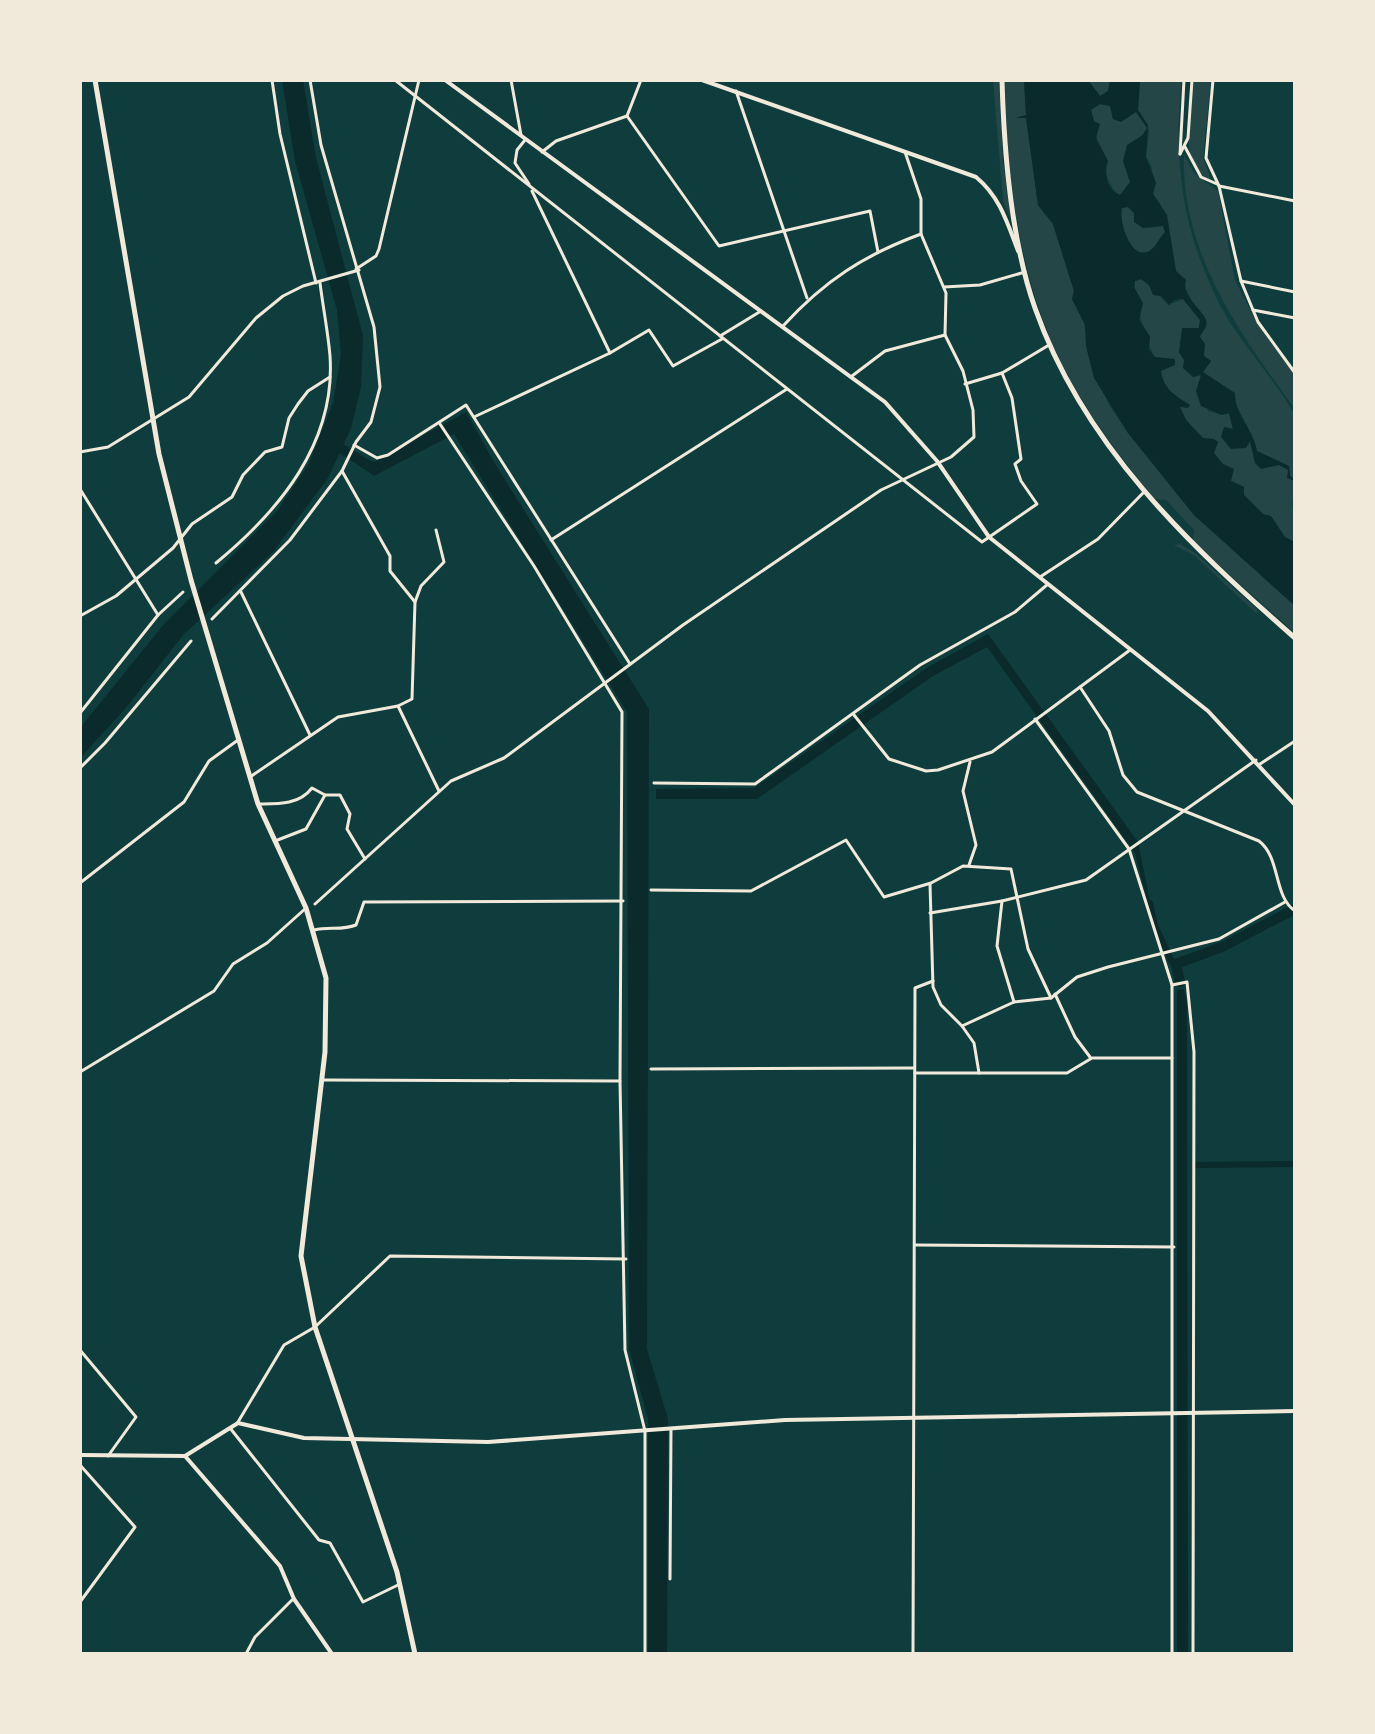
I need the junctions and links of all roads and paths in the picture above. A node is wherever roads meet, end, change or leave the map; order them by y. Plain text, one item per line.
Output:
1 (95, 80) edge
2 (272, 80) edge
3 (310, 80) edge
4 (395, 80) edge
5 (419, 80) edge
6 (445, 80) edge
7 (511, 80) edge
8 (641, 80) edge
9 (702, 80) edge
10 (1002, 80) edge
11 (1184, 80) edge
12 (1192, 80) edge
13 (1213, 80) edge
14 (736, 91) junction
15 (413, 95) junction
16 (627, 116) junction
17 (523, 139) junction
18 (1185, 146) junction
19 (541, 152) junction
20 (905, 152) junction
21 (1218, 185) junction
22 (530, 188) junction
23 (1295, 201) edge
24 (785, 231) junction
25 (921, 234) junction
26 (878, 252) junction
27 (357, 270) junction
28 (1025, 272) junction
29 (1241, 281) junction
30 (319, 282) junction
31 (944, 287) junction
32 (1295, 292) edge
33 (807, 298) junction
34 (1253, 310) junction
35 (761, 311) junction
36 (1295, 318) edge
37 (782, 327) junction
38 (945, 335) junction
39 (721, 338) junction
40 (1049, 345) junction
41 (610, 353) junction
42 (1002, 373) junction
43 (1295, 373) edge
44 (852, 376) junction
45 (330, 377) junction
46 (965, 384) junction
47 (787, 389) junction
48 (474, 417) junction
49 (153, 420) junction
50 (440, 424) junction
51 (354, 445) junction
52 (80, 452) edge
53 (937, 461) junction
54 (343, 468) junction
55 (901, 479) junction
56 (80, 489) edge
57 (1143, 493) junction
58 (436, 530) dead end
59 (989, 537) junction
60 (181, 539) junction
61 (551, 540) junction
62 (216, 563) dead end
63 (1040, 577) junction
64 (135, 578) junction
65 (1048, 584) junction
66 (183, 592) dead end
67 (241, 592) junction
68 (415, 602) junction
69 (158, 615) junction
70 (80, 616) edge
71 (212, 619) dead end
72 (1295, 638) edge
73 (191, 641) dead end
74 (1130, 650) junction
75 (630, 664) junction
76 (607, 684) junction
77 (1080, 687) junction
78 (398, 706) junction
79 (80, 713) edge
80 (853, 714) junction
81 (1036, 718) junction
82 (310, 735) junction
83 (239, 740) junction
84 (1295, 741) edge
85 (970, 762) junction
86 (1258, 762) junction
87 (80, 768) edge
88 (250, 777) junction
89 (654, 783) dead end
90 (439, 791) junction
91 (325, 795) junction
92 (258, 804) junction
93 (1295, 805) edge
94 (1182, 810) junction
95 (275, 841) junction
96 (1130, 849) junction
97 (365, 859) junction
98 (969, 865) junction
99 (80, 883) edge
100 (931, 883) junction
101 (651, 890) dead end
102 (1016, 895) junction
103 (623, 901) junction
104 (1002, 901) junction
105 (1285, 902) junction
106 (315, 904) dead end
107 (306, 908) junction
108 (1295, 911) edge
109 (930, 913) junction
110 (314, 930) junction
111 (1164, 955) junction
112 (933, 981) junction
113 (1172, 985) junction
114 (1053, 996) junction
115 (1014, 1002) junction
116 (962, 1026) junction
117 (1092, 1058) junction
118 (1172, 1058) junction
119 (651, 1069) dead end
120 (914, 1070) junction
121 (80, 1072) edge
122 (979, 1073) junction
123 (321, 1080) junction
124 (620, 1081) junction
125 (916, 1245) junction
126 (1174, 1247) junction
127 (626, 1259) junction
128 (315, 1327) junction
129 (80, 1350) edge
130 (1295, 1411) edge
131 (1173, 1413) junction
132 (1191, 1413) junction
133 (914, 1418) junction
134 (238, 1423) junction
135 (230, 1428) junction
136 (669, 1430) junction
137 (647, 1431) junction
138 (353, 1441) junction
139 (80, 1455) edge
140 (108, 1456) junction
141 (185, 1456) junction
142 (80, 1465) edge
143 (670, 1579) dead end
144 (400, 1584) junction
145 (294, 1599) junction
146 (80, 1602) edge
147 (246, 1654) edge
148 (332, 1654) edge
149 (415, 1654) edge
150 (645, 1654) edge
151 (913, 1654) edge
152 (1172, 1654) edge
153 (1193, 1654) edge

1 - 49 main road
2 - 30 street
3 - 27 street
4 - 15 street
5 - 15 street
6 - 17 main road
7 - 17 street
8 - 16 street
9 - 14 main road
10 - 28 main road
11 - 18 street
12 - 18 street
13 - 21 street
14 - 20 main road
14 - 24 street
15 - 22 street
15 - 27 street
16 - 19 street
16 - 24 street
17 - 19 main road
17 - 22 street
18 - 21 street
19 - 35 main road
20 - 25 street
20 - 28 main road
21 - 23 street
21 - 29 street
22 - 39 street
22 - 41 street
24 - 26 street
24 - 33 street
25 - 26 street
25 - 31 street
26 - 33 street
27 - 30 street
27 - 51 street
28 - 31 street
28 - 40 main road
29 - 32 street
29 - 34 street
30 - 45 street
30 - 49 street
31 - 38 street
33 - 37 street
34 - 36 street
34 - 43 street
35 - 37 main road
35 - 39 street
37 - 44 main road
38 - 44 street
38 - 46 street
39 - 41 street
39 - 47 street
40 - 42 street
40 - 57 main road
41 - 48 street
42 - 46 street
42 - 59 street
44 - 53 main road
45 - 60 street
45 - 62 street
46 - 53 street
47 - 55 street
47 - 61 street
48 - 50 street
48 - 61 street
49 - 52 street
49 - 60 main road
50 - 51 street
50 - 76 street
51 - 54 street
53 - 55 street
53 - 59 main road
54 - 67 street
54 - 68 street
55 - 59 street
55 - 75 street
56 - 64 street
57 - 63 street
57 - 72 main road
58 - 68 street
59 - 63 main road
60 - 64 street
60 - 83 main road
61 - 75 street
63 - 65 main road
64 - 69 street
64 - 70 street
65 - 74 main road
65 - 80 street
66 - 69 street
67 - 71 street
67 - 82 street
68 - 78 street
69 - 79 street
73 - 87 street
74 - 77 street
74 - 86 main road
75 - 76 street
76 - 90 street
76 - 103 street
77 - 81 street
77 - 94 street
78 - 82 street
78 - 90 street
80 - 85 street
80 - 89 street
81 - 85 street
81 - 96 street
82 - 88 street
83 - 88 main road
83 - 99 street
84 - 86 street
85 - 98 street
86 - 93 main road
86 - 94 street
88 - 92 main road
90 - 97 street
91 - 92 street
91 - 95 street
91 - 97 street
92 - 95 main road
94 - 96 street
94 - 105 street
95 - 107 main road
96 - 102 street
96 - 111 street
97 - 106 street
98 - 100 street
98 - 102 street
100 - 101 street
100 - 109 street
102 - 104 street
102 - 114 street
103 - 110 street
103 - 124 street
104 - 109 street
104 - 115 street
105 - 108 street
105 - 111 street
107 - 110 main road
107 - 121 street
109 - 112 street
110 - 123 main road
111 - 113 street
111 - 114 street
112 - 116 street
112 - 120 street
113 - 118 street
113 - 132 street
114 - 115 street
114 - 117 street
115 - 116 street
116 - 122 street
117 - 118 street
117 - 122 street
118 - 126 street
119 - 120 street
120 - 122 street
120 - 125 street
123 - 124 street
123 - 128 main road
124 - 127 street
125 - 126 street
125 - 133 street
126 - 131 street
127 - 128 street
127 - 137 street
128 - 134 street
128 - 138 main road
129 - 140 street
130 - 132 main road
131 - 132 main road
131 - 133 main road
131 - 152 street
132 - 153 street
133 - 136 main road
133 - 151 street
134 - 135 main road
134 - 138 main road
135 - 141 main road
135 - 144 street
136 - 137 main road
136 - 143 street
137 - 138 main road
137 - 150 street
138 - 144 main road
139 - 140 main road
140 - 141 main road
141 - 145 main road
142 - 146 street
144 - 149 main road
145 - 147 street
145 - 148 main road

